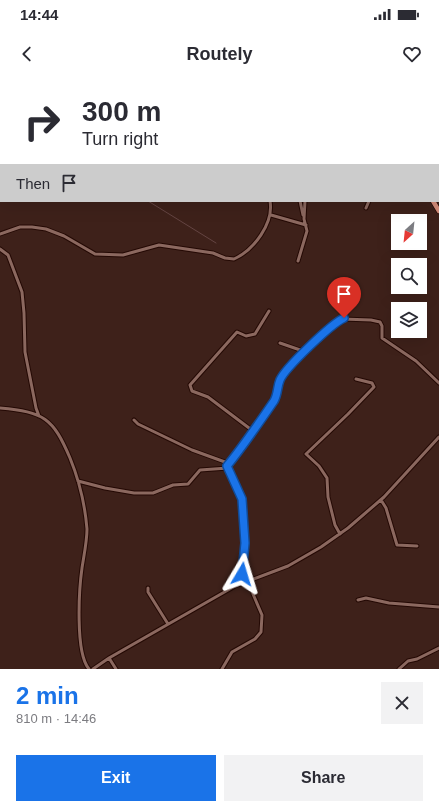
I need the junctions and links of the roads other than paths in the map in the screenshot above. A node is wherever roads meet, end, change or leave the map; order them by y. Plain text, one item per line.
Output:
1 (270, 202) edge
2 (300, 202) edge
3 (305, 202) edge
4 (369, 202) edge
5 (434, 202) edge
6 (366, 208) dead end
7 (439, 211) edge
8 (271, 215) junction
9 (304, 219) junction
10 (306, 226) junction
11 (0, 234) edge
12 (0, 249) edge
13 (298, 262) dead end
14 (269, 311) dead end
15 (280, 343) dead end
16 (303, 351) junction
17 (356, 379) dead end
18 (439, 383) edge
19 (0, 408) edge
20 (39, 416) junction
21 (134, 420) dead end
22 (253, 431) junction
23 (439, 437) edge
24 (228, 467) junction
25 (78, 481) junction
26 (381, 500) junction
27 (340, 534) junction
28 (417, 546) dead end
29 (252, 579) junction
30 (245, 582) junction
31 (148, 588) dead end
32 (358, 600) dead end
33 (439, 607) edge
34 (168, 624) junction
35 (439, 648) edge
36 (109, 658) junction
37 (89, 669) edge
38 (93, 669) edge
39 (116, 669) edge
40 (222, 669) edge
41 (399, 669) edge

1 - 8 street
2 - 9 street
3 - 9 street
4 - 6 street
5 - 7 highway
8 - 10 street
8 - 11 street
9 - 10 street
10 - 13 street
12 - 20 street
14 - 22 street
15 - 16 street
16 - 18 street
16 - 22 street
17 - 27 street
19 - 20 street
20 - 25 street
21 - 24 street
22 - 24 street
23 - 26 street
24 - 25 street
24 - 30 street
25 - 37 street
26 - 27 street
26 - 28 street
27 - 29 street
29 - 30 street
29 - 40 street
30 - 34 street
31 - 34 street
32 - 33 street
34 - 36 street
35 - 41 street
36 - 38 street
36 - 39 street

